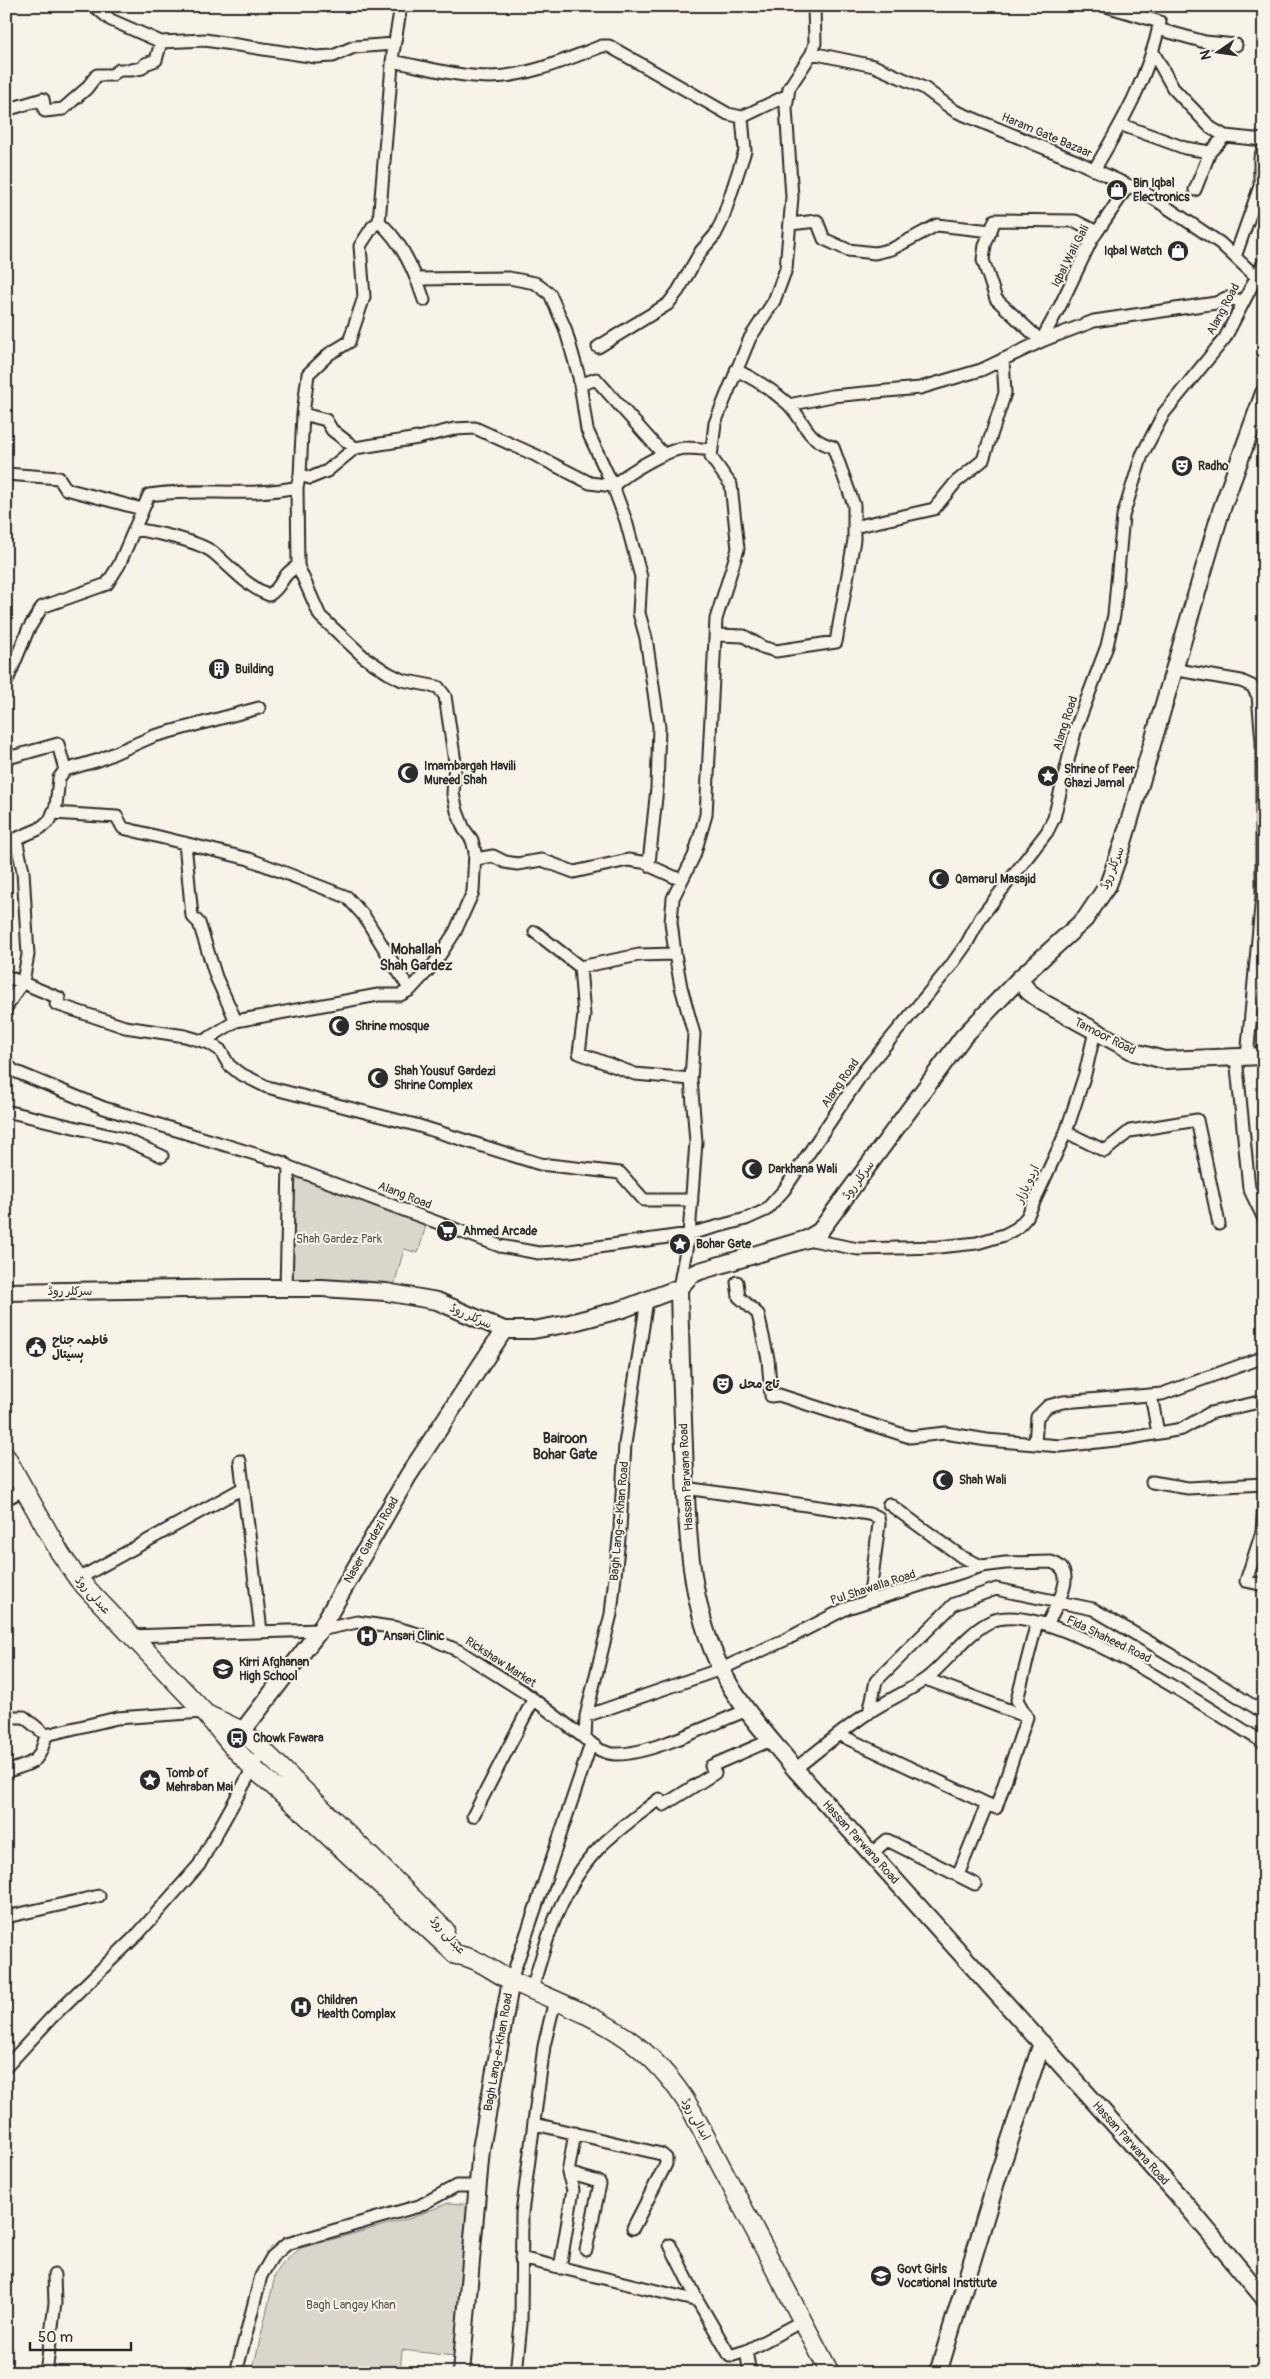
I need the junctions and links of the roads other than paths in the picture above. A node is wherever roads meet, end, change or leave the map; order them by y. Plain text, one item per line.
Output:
1 (94, 6) edge
2 (401, 6) edge
3 (814, 6) edge
4 (1106, 6) edge
5 (1158, 29) junction
6 (162, 42) junction
7 (394, 44) junction
8 (1236, 45) dead end
9 (1154, 52) junction
10 (812, 53) junction
11 (392, 61) junction
12 (788, 95) junction
13 (6, 110) edge
14 (742, 117) junction
15 (1122, 125) junction
16 (1225, 136) junction
17 (1264, 140) edge
18 (1264, 147) edge
19 (1210, 152) junction
20 (1094, 170) junction
21 (1128, 186) junction
22 (1262, 186) edge
23 (1195, 190) dead end
24 (380, 222) junction
25 (790, 224) junction
26 (991, 231) junction
27 (1096, 232) junction
28 (1235, 257) junction
29 (1264, 262) edge
30 (417, 279) junction
31 (1260, 280) edge
32 (424, 300) dead end
33 (1243, 301) junction
34 (1041, 341) junction
35 (598, 347) dead end
36 (1003, 359) junction
37 (736, 370) junction
38 (580, 385) junction
39 (1264, 393) edge
40 (789, 405) junction
41 (303, 414) junction
42 (355, 448) junction
43 (712, 450) junction
44 (664, 454) junction
45 (6, 474) edge
46 (300, 475) junction
47 (613, 486) junction
48 (296, 487) junction
49 (142, 509) junction
50 (854, 527) junction
51 (134, 529) junction
52 (298, 566) junction
53 (716, 635) junction
54 (1172, 670) junction
55 (6, 683) edge
56 (259, 708) dead end
57 (6, 750) edge
58 (65, 770) junction
59 (53, 813) junction
60 (11, 841) edge
61 (185, 843) junction
62 (476, 859) junction
63 (649, 863) junction
64 (681, 880) junction
65 (535, 932) dead end
66 (675, 954) junction
67 (580, 967) junction
68 (6, 976) edge
69 (1019, 979) junction
70 (23, 981) junction
71 (410, 990) junction
72 (6, 1008) edge
73 (236, 1021) junction
74 (1095, 1031) junction
75 (204, 1041) junction
76 (1264, 1056) edge
77 (1242, 1057) junction
78 (9, 1071) edge
79 (691, 1079) junction
80 (6, 1111) edge
81 (1066, 1132) junction
82 (162, 1156) dead end
83 (289, 1166) junction
84 (692, 1200) junction
85 (1264, 1219) edge
86 (1219, 1224) dead end
87 (689, 1234) junction
88 (807, 1240) junction
89 (737, 1282) dead end
90 (286, 1288) junction
91 (679, 1288) junction
92 (6, 1292) edge
93 (647, 1300) junction
94 (504, 1330) junction
95 (1264, 1357) edge
96 (1152, 1395) junction
97 (1264, 1401) edge
98 (1158, 1433) junction
99 (1035, 1444) junction
100 (6, 1457) edge
101 (240, 1461) dead end
102 (1152, 1482) dead end
103 (1264, 1484) edge
104 (243, 1488) junction
105 (686, 1488) junction
106 (23, 1490) junction
107 (6, 1499) edge
108 (1264, 1503) edge
109 (889, 1504) dead end
110 (982, 1566) junction
111 (78, 1579) junction
112 (1264, 1586) edge
113 (869, 1601) junction
114 (1058, 1602) junction
115 (1042, 1623) junction
116 (320, 1630) junction
117 (261, 1631) junction
118 (130, 1636) junction
119 (721, 1669) junction
120 (926, 1679) junction
121 (533, 1700) junction
122 (747, 1710) junction
123 (204, 1712) junction
124 (869, 1713) junction
125 (1264, 1713) edge
126 (586, 1716) junction
127 (6, 1717) edge
128 (1027, 1717) junction
129 (242, 1731) junction
130 (840, 1735) junction
131 (46, 1736) junction
132 (771, 1740) junction
133 (588, 1742) junction
134 (1264, 1743) edge
135 (232, 1746) junction
136 (263, 1750) junction
137 (253, 1768) junction
138 (795, 1769) junction
139 (6, 1772) edge
140 (987, 1804) junction
141 (472, 1816) dead end
142 (871, 1854) junction
143 (958, 1875) junction
144 (976, 1884) dead end
145 (99, 1896) dead end
146 (6, 1917) edge
147 (468, 1956) junction
148 (511, 1980) junction
149 (532, 1990) junction
150 (555, 2000) junction
151 (1042, 2042) junction
152 (6, 2067) edge
153 (535, 2124) junction
154 (575, 2132) junction
155 (568, 2173) junction
156 (478, 2186) junction
157 (633, 2228) dead end
158 (670, 2245) dead end
159 (586, 2250) dead end
160 (521, 2258) junction
161 (560, 2268) junction
162 (54, 2275) dead end
163 (1264, 2297) edge
164 (698, 2301) junction
165 (804, 2320) junction
166 (746, 2351) junction
167 (46, 2373) edge
168 (236, 2373) edge
169 (461, 2373) edge
170 (516, 2373) edge
171 (750, 2373) edge
172 (830, 2373) edge
173 (938, 2373) edge

1 - 6 street
2 - 7 street
3 - 10 street
4 - 5 street
5 - 8 street
5 - 9 street
6 - 7 street
6 - 13 street
7 - 11 street
9 - 15 street
9 - 16 street
10 - 12 street
10 - 20 street, Haram Gate Bazaar
11 - 14 street
11 - 24 street
12 - 14 street
12 - 25 street
14 - 35 street
15 - 19 street
15 - 20 street
16 - 17 street
16 - 19 street
18 - 22 street
19 - 23 street
20 - 21 street, Haram Gate Bazaar
21 - 27 street, Iqbal Wali Gali
21 - 28 street, Haram Gate Bazaar
22 - 28 street
24 - 30 street
24 - 41 street
25 - 26 street
25 - 37 street
26 - 27 street
26 - 34 street
27 - 34 street, Iqbal Wali Gali
28 - 31 street, Haram Gate Bazaar
29 - 31 street, Alang Road
30 - 32 street
30 - 38 street
31 - 33 street, Alang Road
33 - 34 street
33 - 87 street, Alang Road
34 - 36 street
36 - 40 street
36 - 50 street
37 - 40 street
37 - 43 street
38 - 44 street
38 - 47 street
39 - 54 main road, سرکلر روڈ
40 - 50 street
41 - 42 street
41 - 46 street
42 - 46 street
42 - 47 street
43 - 44 street
43 - 53 street
44 - 47 street
45 - 49 street
46 - 48 street
47 - 63 street
48 - 49 street
48 - 52 street
49 - 51 street
50 - 53 street
51 - 52 street
51 - 55 street
52 - 62 street
53 - 64 street
54 - 69 main road, سرکلر روڈ
54 - 77 street
56 - 58 street
57 - 58 street
58 - 59 street
59 - 60 street
59 - 61 street
60 - 70 street
61 - 71 street
61 - 73 street
62 - 63 street
62 - 71 street
63 - 64 street
64 - 66 street
65 - 67 street
66 - 67 street
66 - 79 street
67 - 79 street
68 - 70 street
69 - 74 main road, Tamoor Road
69 - 88 main road, سرکلر روڈ
70 - 72 street
70 - 75 street
71 - 73 street
73 - 75 street
74 - 77 main road, Tamoor Road
74 - 81 street, اردو بازار
75 - 84 street
76 - 77 main road, Tamoor Road
77 - 85 street
78 - 83 street, Alang Road
79 - 84 street
80 - 82 street
81 - 86 street
81 - 88 street, اردو بازار
83 - 87 street, Alang Road
83 - 90 street
84 - 87 street
87 - 91 street
88 - 91 main road, سرکلر روڈ
89 - 99 street
90 - 92 main road, سرکلر روڈ
90 - 94 main road, سرکلر روڈ
91 - 93 main road, سرکلر روڈ
91 - 105 main road, Hassan Parwana Road
93 - 94 main road, سرکلر روڈ
93 - 126 street, Bagh Lang-e-Khan Road
94 - 116 main road, Naser Gardezi Road
95 - 96 street
96 - 98 street
96 - 99 street
97 - 98 street
98 - 99 street
100 - 106 main road, عبدلی روڈ
101 - 104 street
102 - 103 street
104 - 111 street
104 - 117 street
105 - 113 street
105 - 119 main road, Hassan Parwana Road
106 - 107 street
106 - 111 main road, عبدلی روڈ
108 - 112 street
109 - 110 street
110 - 113 street, Pul Shawalla Road
110 - 114 street, Pul Shawalla Road
111 - 118 main road, عبدلی روڈ
113 - 119 street, Pul Shawalla Road
114 - 115 street, Pul Shawalla Road
114 - 124 street
114 - 125 street
115 - 120 street, Fida Shaheed Road
115 - 128 street, Pul Shawalla Road
115 - 134 street, Fida Shaheed Road
116 - 117 street, Rickshaw Market
116 - 121 street, Rickshaw Market
116 - 129 main road, Naser Gardezi Road
117 - 118 street, Rickshaw Market
118 - 123 main road, عبدلی روڈ
119 - 122 main road, Hassan Parwana Road
119 - 126 street, Pul Shawalla Road
120 - 124 street, Fida Shaheed Road
120 - 128 street
121 - 133 street, Rickshaw Market
121 - 141 street
122 - 132 main road, Hassan Parwana Road
122 - 133 street, Rickshaw Market
123 - 129 main road, عبدلی روڈ
123 - 131 street
123 - 135 main road, عبدلی روڈ
124 - 130 street, Fida Shaheed Road
126 - 133 street, Bagh Lang-e-Khan Road
127 - 131 street
128 - 140 street
129 - 135 main road, Naser Gardezi Road
129 - 136 main road, عبدلی روڈ
130 - 138 street, Fida Shaheed Road
130 - 140 street
131 - 139 street
132 - 138 main road, Hassan Parwana Road
132 - 149 street
133 - 148 street, Bagh Lang-e-Khan Road
135 - 137 main road, عبدلی روڈ
136 - 137 street
136 - 147 main road, عبدلی روڈ
137 - 147 main road, عبدلی روڈ
137 - 152 street
138 - 142 main road, Hassan Parwana Road
140 - 143 street
142 - 143 street
142 - 151 main road, Hassan Parwana Road
143 - 144 street
145 - 146 street
147 - 148 main road, ابدالی روڈ
148 - 149 main road, ابدالی روڈ
148 - 156 main road, Bagh Lang-e-Khan Road
149 - 150 main road, ابدالی روڈ
150 - 153 street
150 - 165 main road, ابدالی روڈ
151 - 163 main road, Hassan Parwana Road
151 - 173 main road
153 - 154 street
153 - 160 street
154 - 155 street
154 - 157 street
155 - 159 street
155 - 161 street
156 - 168 street
156 - 169 main road, Bagh Lang-e-Khan Road
158 - 164 street
160 - 161 street
160 - 170 street
161 - 164 street
162 - 167 street
164 - 166 street
165 - 166 street
165 - 172 main road, ابدالی روڈ
166 - 171 street

